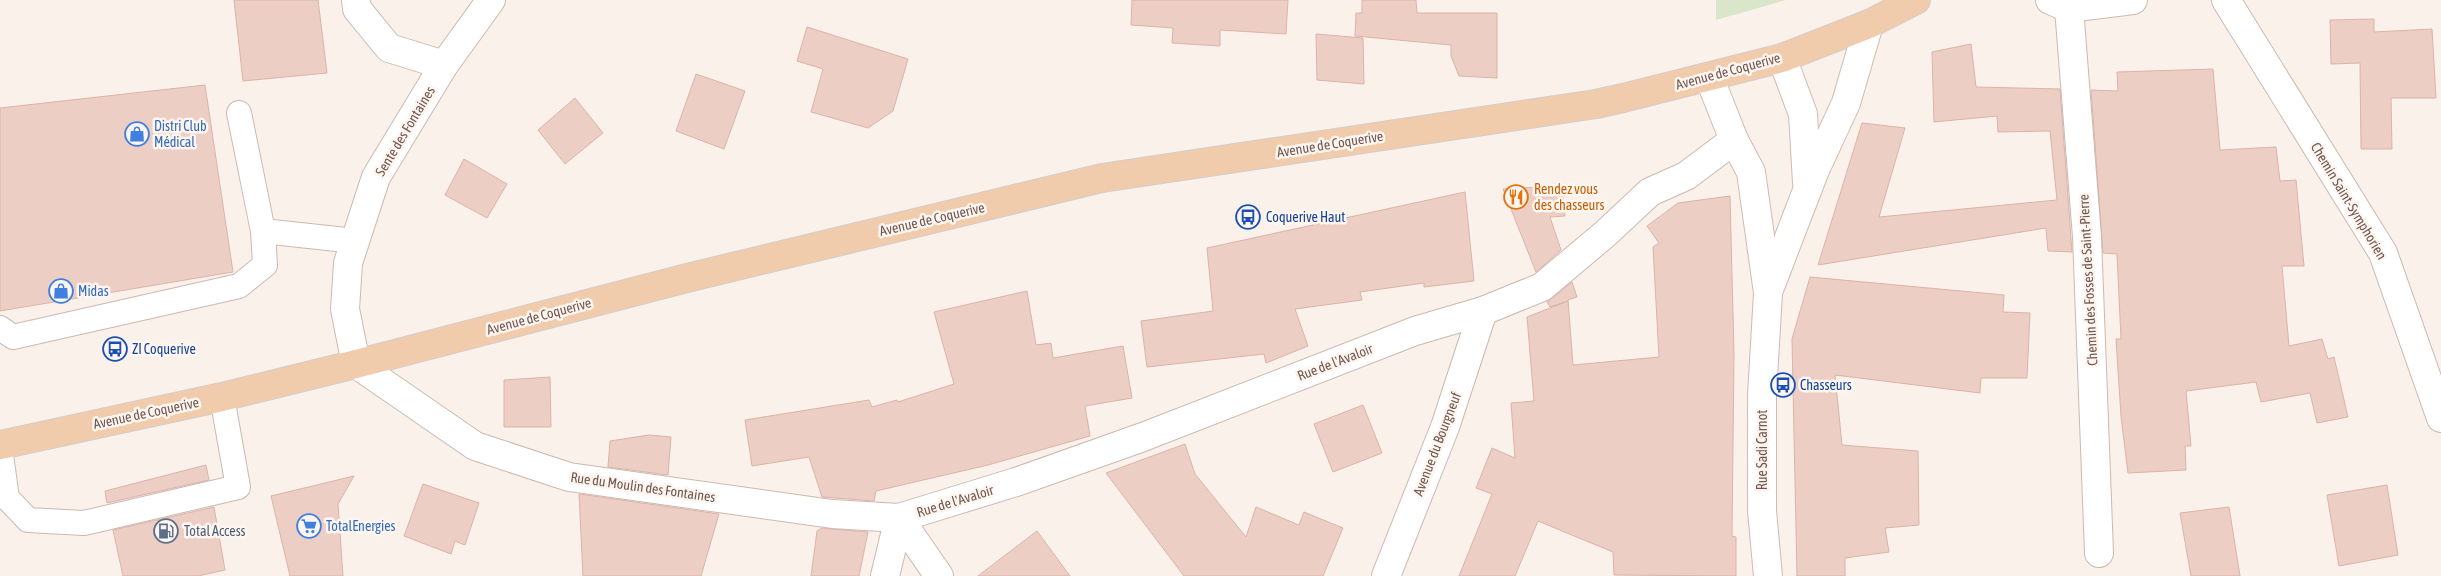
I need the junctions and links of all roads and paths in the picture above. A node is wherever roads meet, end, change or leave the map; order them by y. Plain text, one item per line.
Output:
1 (356, 0) edge
2 (491, 0) edge
3 (1916, 0) edge
4 (2133, 0) edge
5 (2226, 0) edge
6 (2060, 4) edge
7 (1869, 24) junction
8 (1782, 58) junction
9 (444, 65) junction
10 (1709, 77) junction
11 (239, 113) dead end
12 (1734, 140) junction
13 (1808, 189) junction
14 (263, 230) junction
15 (355, 241) junction
16 (1768, 293) junction
17 (1483, 311) junction
18 (0, 328) edge
19 (356, 364) junction
20 (222, 396) junction
21 (2441, 418) edge
22 (0, 446) edge
23 (899, 518) junction
24 (2099, 553) dead end
25 (885, 576) edge
26 (939, 576) edge
27 (1386, 576) edge
28 (1768, 576) edge

1 - 9 street
2 - 9 street, Sente des Fontaines
3 - 7 main road, Avenue de Coquerive
4 - 6 street
5 - 21 street, Chemin Saint-Symphorien
6 - 24 street, Chemin des Fosses de Saint-Pierre
7 - 8 main road, Avenue de Coquerive
7 - 13 street, Rue Sadi Carnot
8 - 10 main road, Avenue de Coquerive
8 - 13 street, Rue Sadi Carnot
9 - 15 street, Sente des Fontaines
10 - 12 street, Rue Sadi Carnot
10 - 19 main road, Avenue de Coquerive
11 - 14 lane
12 - 16 street, Rue Sadi Carnot
12 - 17 street, Rue de l'Avaloir
13 - 16 street, Rue Sadi Carnot
14 - 15 lane
14 - 18 lane
15 - 19 street, Sente des Fontaines
16 - 28 street, Rue Sadi Carnot
17 - 23 street, Rue de l'Avaloir
17 - 27 street, Avenue du Bourgneuf
19 - 20 main road, Avenue de Coquerive
19 - 23 street, Rue du Moulin des Fontaines
20 - 22 main road, Avenue de Coquerive
20 - 22 lane
23 - 25 street
23 - 26 street

